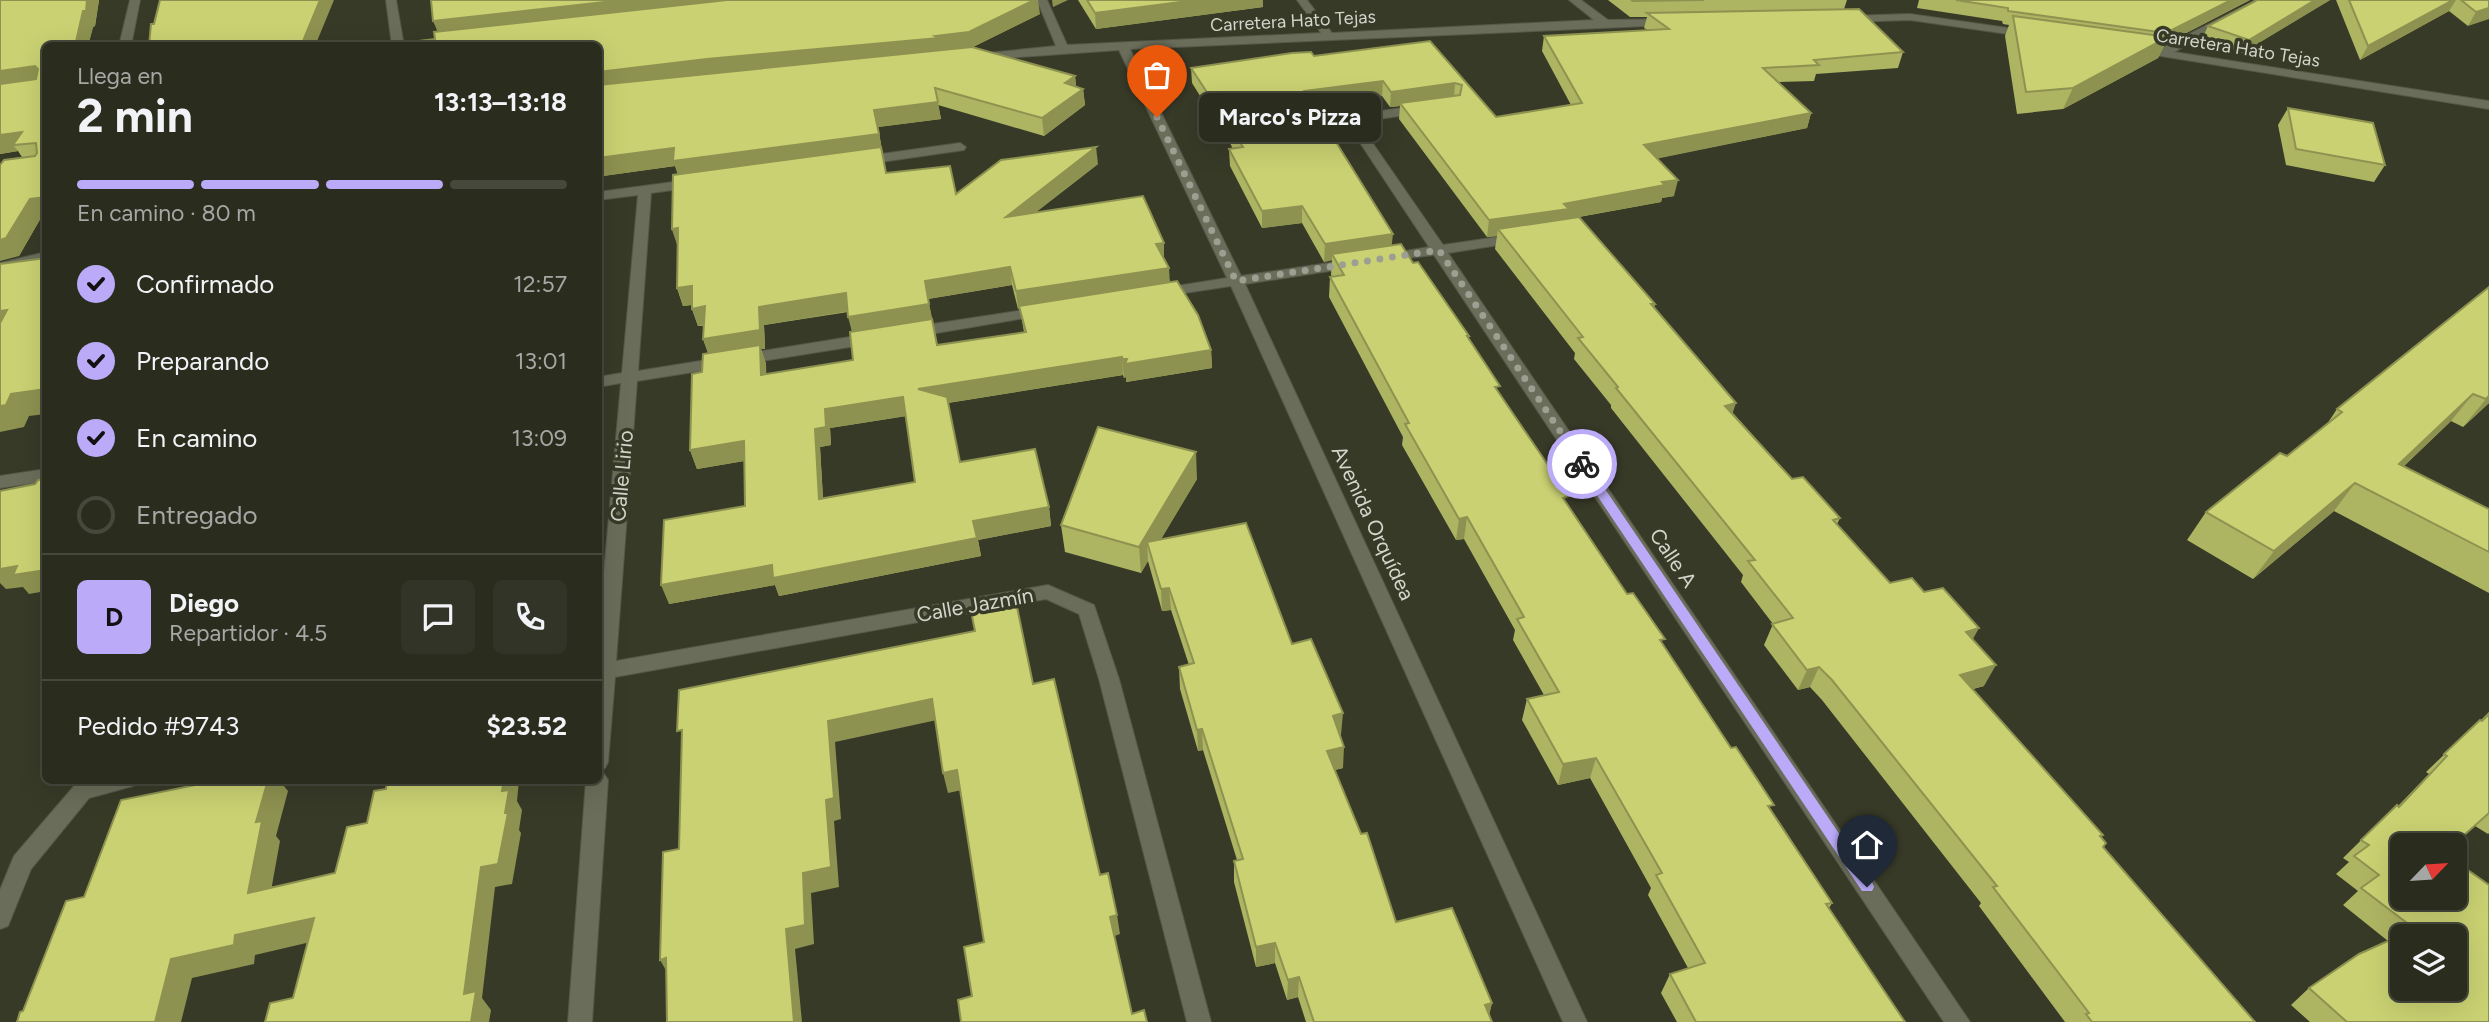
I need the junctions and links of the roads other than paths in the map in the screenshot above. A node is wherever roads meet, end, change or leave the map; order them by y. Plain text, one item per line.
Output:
1 (135, 0) edge
2 (391, 0) edge
3 (1042, 0) edge
4 (1302, 0) edge
5 (1574, 0) edge
6 (2264, 0) edge
7 (1832, 20) edge
8 (1687, 22) edge
9 (1605, 23) junction
10 (1329, 37) junction
11 (2045, 37) edge
12 (126, 42) edge
13 (397, 42) edge
14 (1123, 46) junction
15 (2123, 48) edge
16 (1062, 49) junction
17 (2162, 53) junction
18 (968, 58) edge
19 (2489, 105) edge
20 (1441, 107) edge
21 (1351, 120) junction
22 (1287, 128) edge
23 (960, 147) dead end
24 (850, 162) edge
25 (713, 180) edge
26 (645, 190) junction
27 (602, 195) edge
28 (1536, 235) edge
29 (1439, 250) junction
30 (42, 257) edge
31 (0, 267) edge
32 (1236, 281) junction
33 (1140, 296) edge
34 (1057, 309) edge
35 (631, 376) junction
36 (602, 381) edge
37 (42, 476) edge
38 (0, 482) edge
39 (602, 672) edge
40 (597, 784) edge
41 (75, 785) edge
42 (0, 919) edge
43 (580, 1022) edge
44 (1199, 1022) edge
45 (1576, 1022) edge
46 (1958, 1022) edge

1 - 12 street
2 - 13 street
3 - 16 street
4 - 10 street
5 - 9 street
6 - 17 street
7 - 11 street
8 - 9 street, Carretera Hato Tejas
9 - 10 street, Carretera Hato Tejas
10 - 14 street, Carretera Hato Tejas
14 - 16 street, Carretera Hato Tejas
14 - 32 street, Avenida Orquídea
15 - 17 street, Carretera Hato Tejas
16 - 18 street, Carretera Hato Tejas
17 - 19 street, Carretera Hato Tejas
20 - 21 street
21 - 22 street
21 - 29 street, Calle A
23 - 24 street
25 - 26 street
26 - 27 street
26 - 35 street, Calle Lirio
28 - 29 street
29 - 32 street
29 - 46 street, Calle A
30 - 31 street
32 - 33 street
32 - 45 street, Avenida Orquídea
34 - 35 street
35 - 36 street
35 - 39 street, Calle Lirio
37 - 38 street
39 - 44 street, Calle Jazmín
40 - 43 street
41 - 42 street

